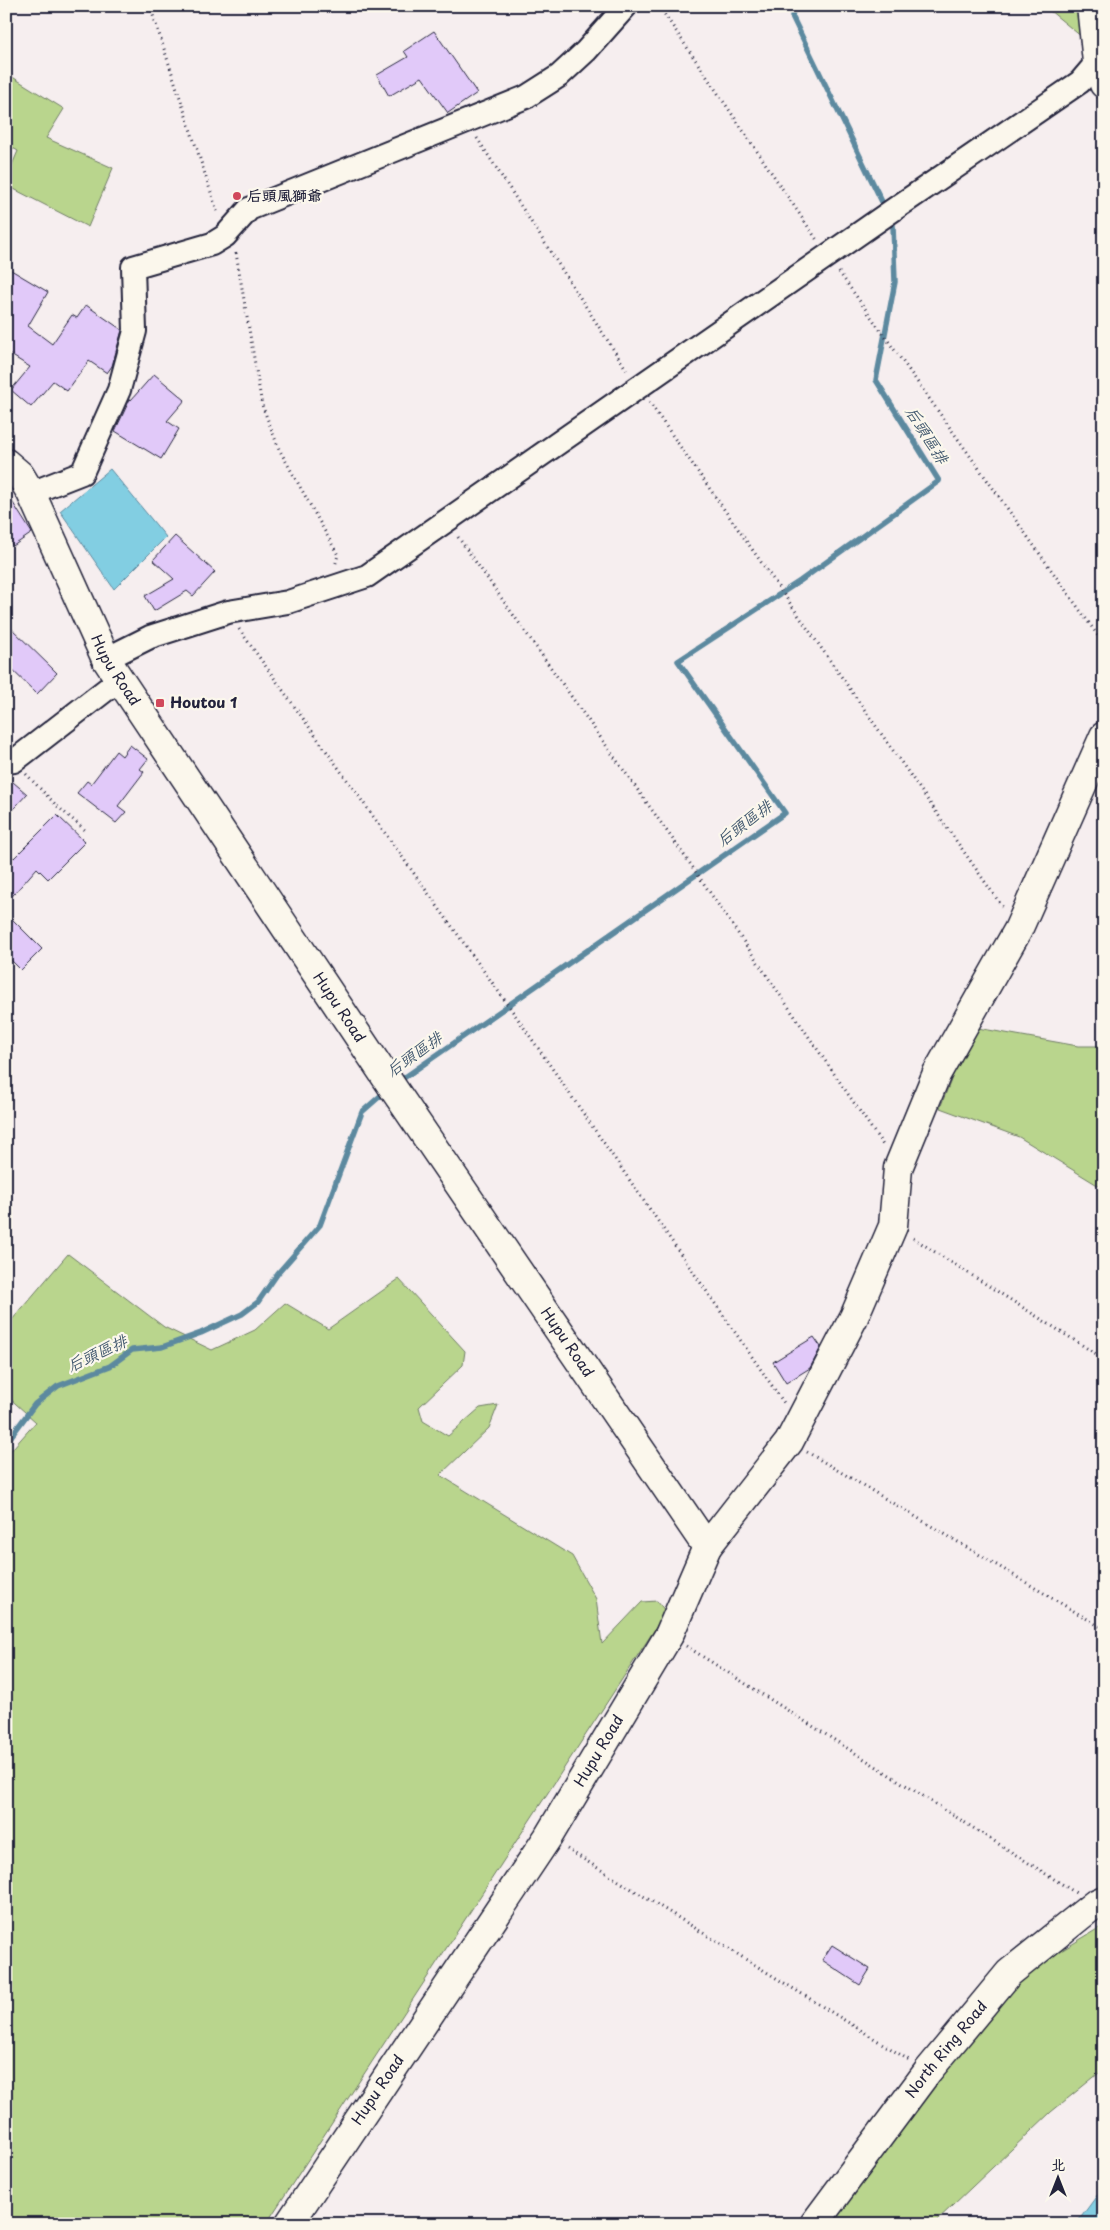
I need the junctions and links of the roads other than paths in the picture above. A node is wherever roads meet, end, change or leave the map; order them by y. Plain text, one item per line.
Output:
1 (626, 6) edge
2 (1091, 6) edge
3 (1100, 73) edge
4 (6, 463) edge
5 (31, 493) junction
6 (113, 669) junction
7 (1104, 736) edge
8 (10, 762) edge
9 (707, 1547) junction
10 (1099, 1902) edge
11 (288, 2224) edge
12 (814, 2224) edge

1 - 5 street
2 - 3 main road
3 - 6 street
4 - 5 main road, Hupu Road
5 - 6 main road, Hupu Road
6 - 8 street
6 - 9 main road, Hupu Road
7 - 9 main road
9 - 11 main road, Hupu Road
10 - 12 main road, North Ring Road

